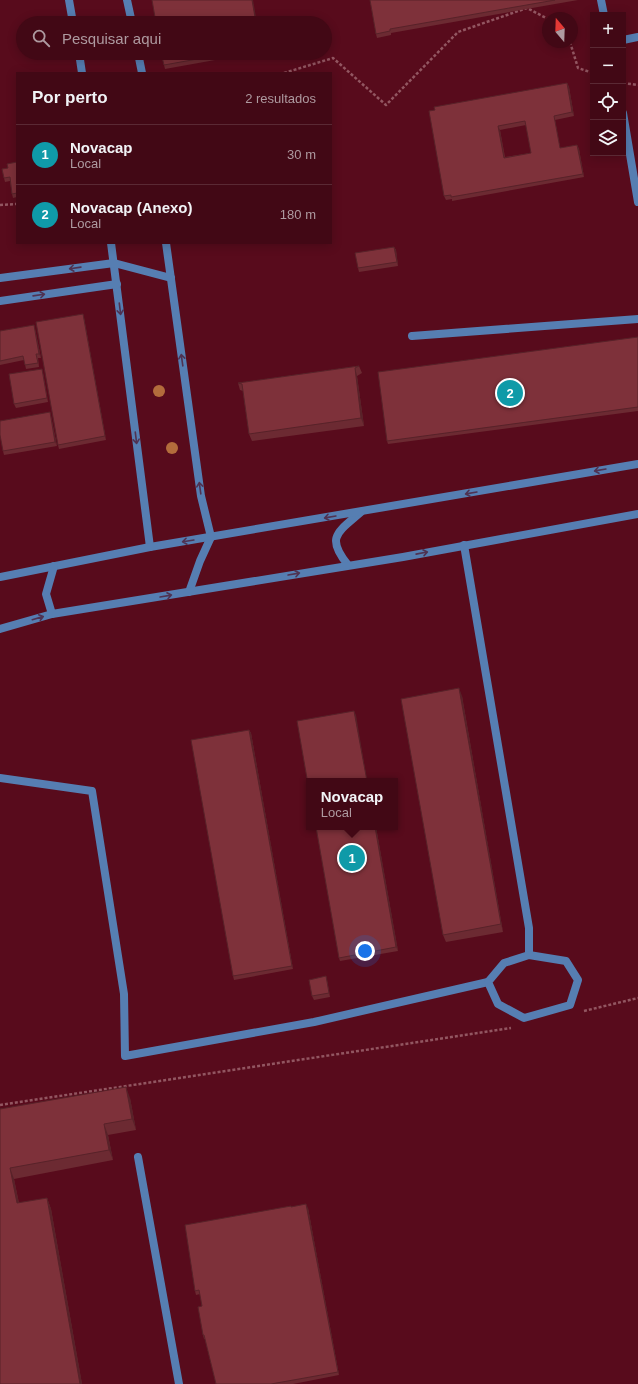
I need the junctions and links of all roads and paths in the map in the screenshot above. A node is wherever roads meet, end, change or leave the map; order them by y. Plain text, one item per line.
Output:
1 (69, 0) edge
2 (127, 0) edge
3 (601, 0) edge
4 (603, 12) edge
5 (542, 15) edge
6 (72, 16) edge
7 (130, 16) edge
8 (638, 37) edge
9 (626, 39) edge
10 (572, 48) edge
11 (332, 58) edge
12 (79, 60) edge
13 (139, 60) edge
14 (326, 60) edge
15 (82, 72) edge
16 (142, 72) edge
17 (287, 72) edge
18 (590, 72) edge
19 (626, 83) edge
20 (638, 85) edge
21 (624, 120) edge
22 (638, 202) edge
23 (16, 204) edge
24 (0, 206) edge
25 (111, 244) edge
26 (166, 244) edge
27 (114, 263) junction
28 (0, 278) edge
29 (171, 278) junction
30 (117, 284) junction
31 (0, 301) edge
32 (638, 319) edge
33 (412, 336) dead end
34 (638, 464) edge
35 (361, 512) junction
36 (638, 514) edge
37 (211, 537) junction
38 (464, 545) junction
39 (150, 546) junction
40 (348, 565) junction
41 (54, 566) junction
42 (0, 577) edge
43 (189, 592) junction
44 (52, 614) junction
45 (0, 629) edge
46 (0, 778) edge
47 (529, 955) junction
48 (488, 982) junction
49 (638, 998) edge
50 (577, 1012) dead end
51 (516, 1026) dead end
52 (0, 1105) edge
53 (138, 1157) dead end
54 (179, 1384) edge

1 - 6 lane
2 - 7 lane
3 - 4 lane
5 - 11 path
8 - 9 lane
10 - 18 path
12 - 15 lane
13 - 16 lane
14 - 17 path
19 - 20 path
21 - 22 lane
23 - 24 path
25 - 27 lane
26 - 29 lane
27 -> 28 lane
27 - 29 lane
27 - 30 lane
37 -> 29 lane
31 -> 30 lane
30 -> 39 lane
32 - 33 lane
34 -> 35 lane
35 -> 37 lane
35 - 40 lane
36 - 38 lane
37 -> 39 lane
37 - 43 lane
40 -> 38 lane
38 - 47 lane
39 - 41 lane
43 -> 40 lane
41 - 42 lane
41 - 44 lane
44 -> 43 lane
45 -> 44 lane
46 - 48 lane
47 - 48 lane
47 - 48 lane
49 - 50 path
51 - 52 path
53 - 54 lane

